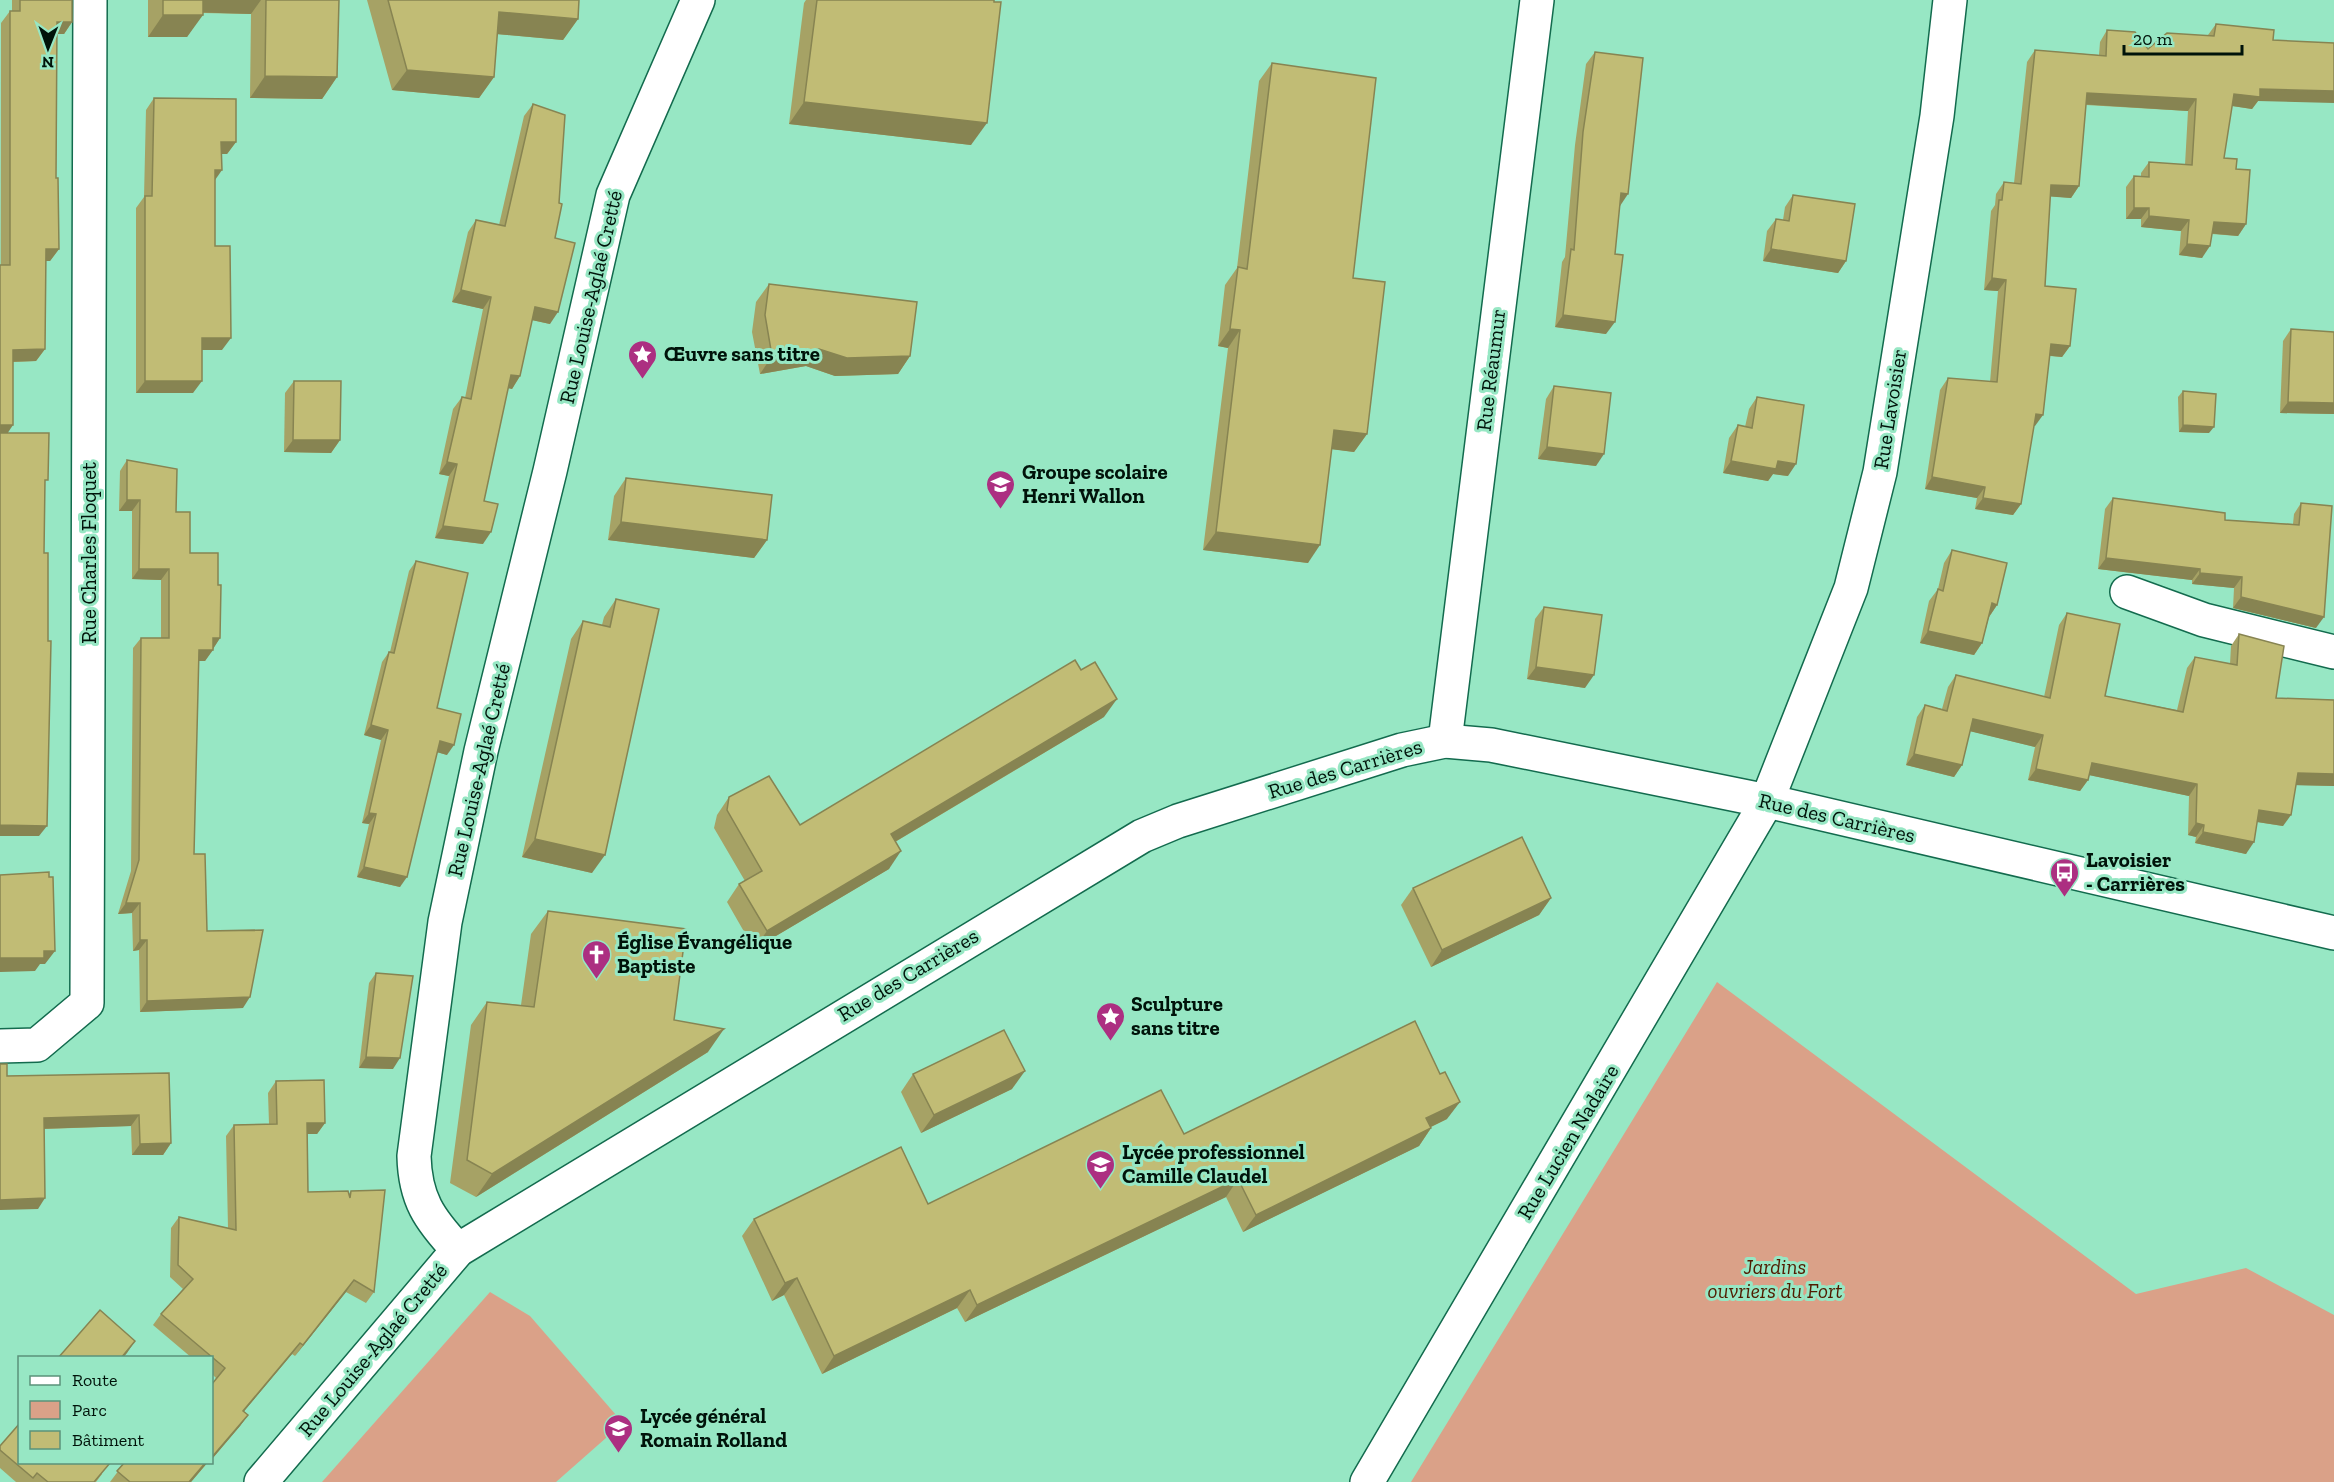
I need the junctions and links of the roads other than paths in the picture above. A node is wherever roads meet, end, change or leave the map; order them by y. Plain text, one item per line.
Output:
1 (90, 0) edge
2 (698, 0) edge
3 (1537, 0) edge
4 (1950, 0) edge
5 (2127, 592) dead end
6 (2334, 652) edge
7 (1445, 741) junction
8 (1767, 801) junction
9 (2334, 933) edge
10 (0, 1046) edge
11 (458, 1250) junction
12 (261, 1482) edge
13 (1367, 1482) edge

1 - 10 street, Rue Charles Floquet
2 - 11 street, Rue Louise-Aglaé Cretté
3 - 7 street, Rue Réaumur
4 - 8 street, Rue Lavoisier
5 - 6 street
7 - 8 street, Rue des Carrières
7 - 11 street, Rue des Carrières
8 - 9 street, Rue des Carrières
8 - 13 street, Rue Lucien Nadaire
11 - 12 street, Rue Louise-Aglaé Cretté

